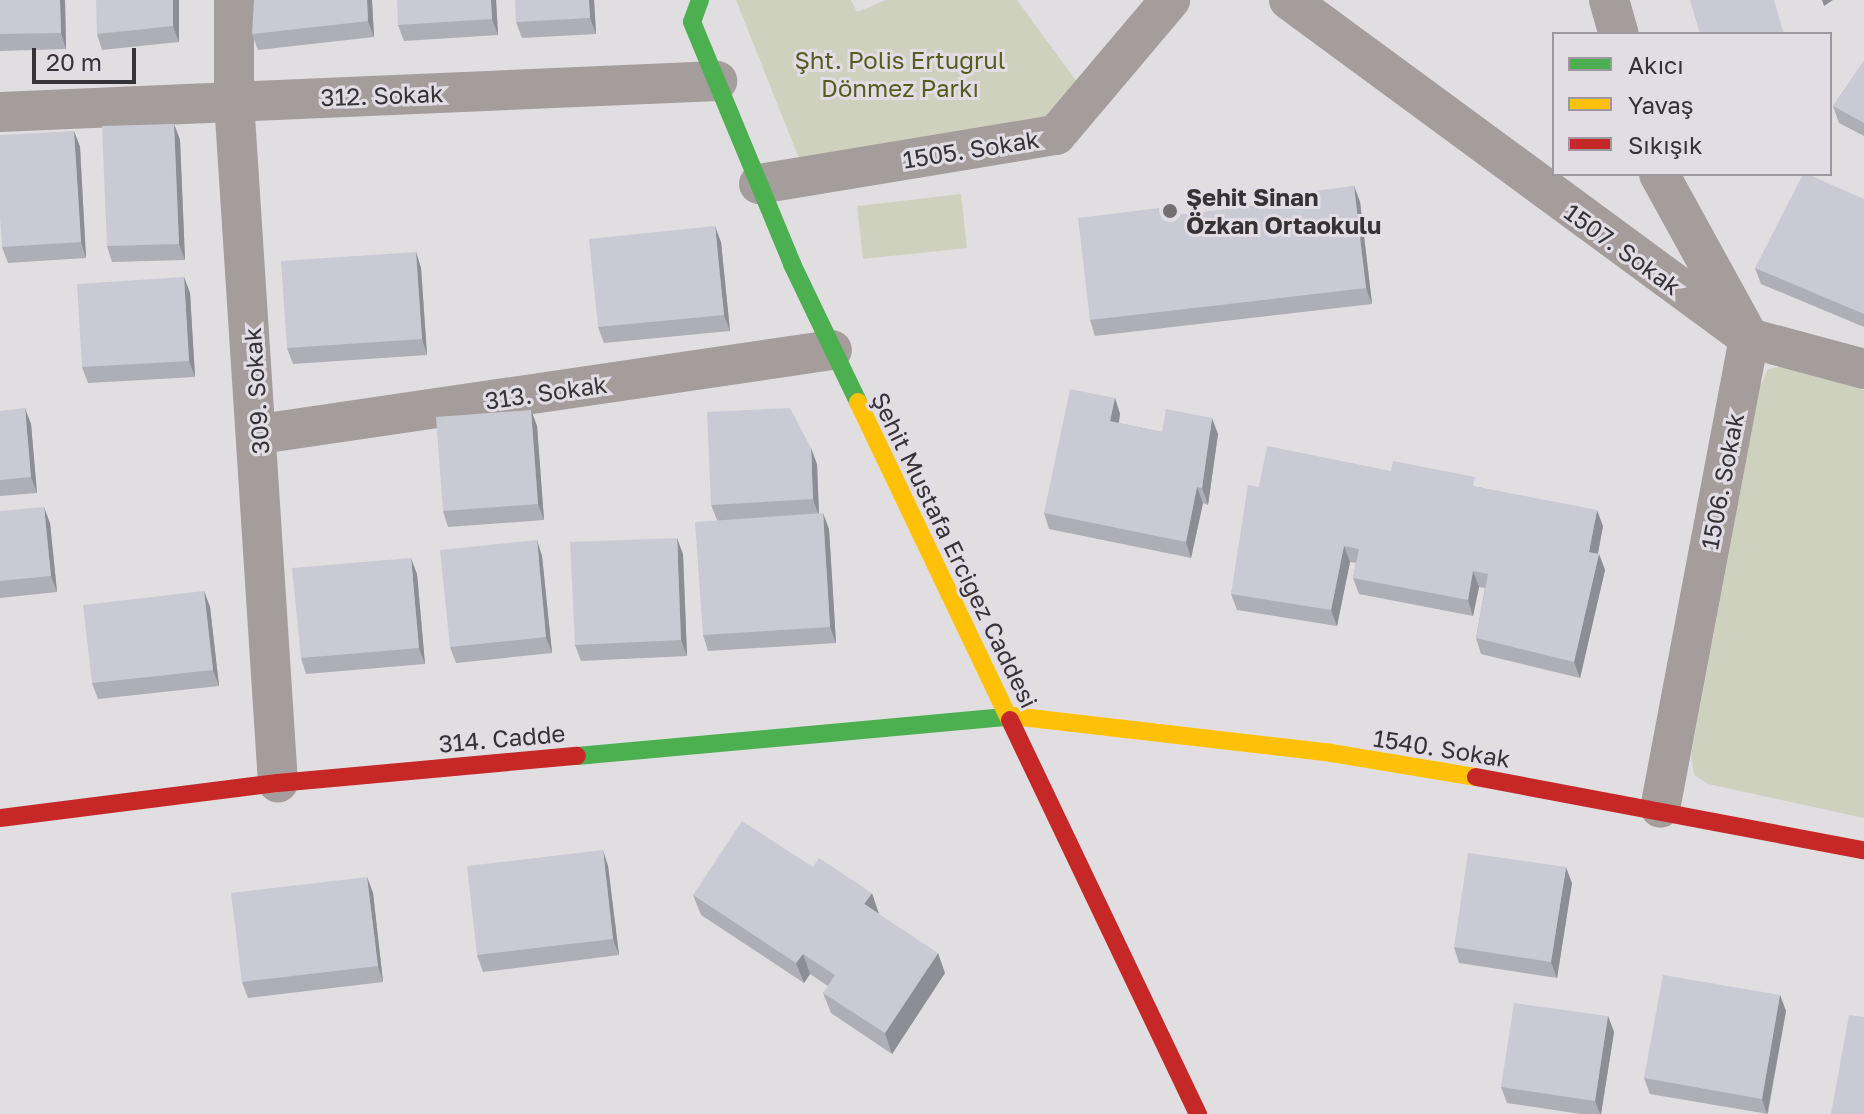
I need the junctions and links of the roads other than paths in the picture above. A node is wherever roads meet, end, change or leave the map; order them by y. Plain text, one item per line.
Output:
1 (234, 0) edge
2 (700, 0) edge
3 (1170, 0) edge
4 (1289, 0) edge
5 (1609, 0) edge
6 (1618, 32) edge
7 (717, 81) junction
8 (234, 101) junction
9 (0, 112) edge
10 (1660, 176) edge
11 (759, 184) junction
12 (1749, 338) junction
13 (832, 350) junction
14 (1864, 369) edge
15 (260, 434) junction
16 (1009, 716) junction
17 (278, 783) junction
18 (1660, 808) junction
19 (0, 818) edge
20 (1864, 850) edge
21 (1198, 1114) edge

1 - 8 street, 309. Sokak
2 - 7 street, Şehit Mustafa Ercigez Caddesi
3 - 11 street, 1505. Sokak
4 - 12 street, 1507. Sokak
5 - 6 street
7 - 8 street, 312. Sokak
7 - 11 street, Şehit Mustafa Ercigez Caddesi
8 - 9 street, 312. Sokak
8 - 15 street, 309. Sokak
10 - 12 street
11 - 13 street, Şehit Mustafa Ercigez Caddesi
12 - 14 street, 1507. Sokak
12 - 18 street, 1506. Sokak
13 - 15 street, 313. Sokak
13 - 16 street, Şehit Mustafa Ercigez Caddesi
15 - 17 street, 309. Sokak
16 - 17 street, 314. Cadde
16 - 18 street, 1540. Sokak
16 - 21 street, Şehit Mustafa Ercigez Caddesi
17 - 19 street, 314. Cadde
18 - 20 street, 1540. Sokak

